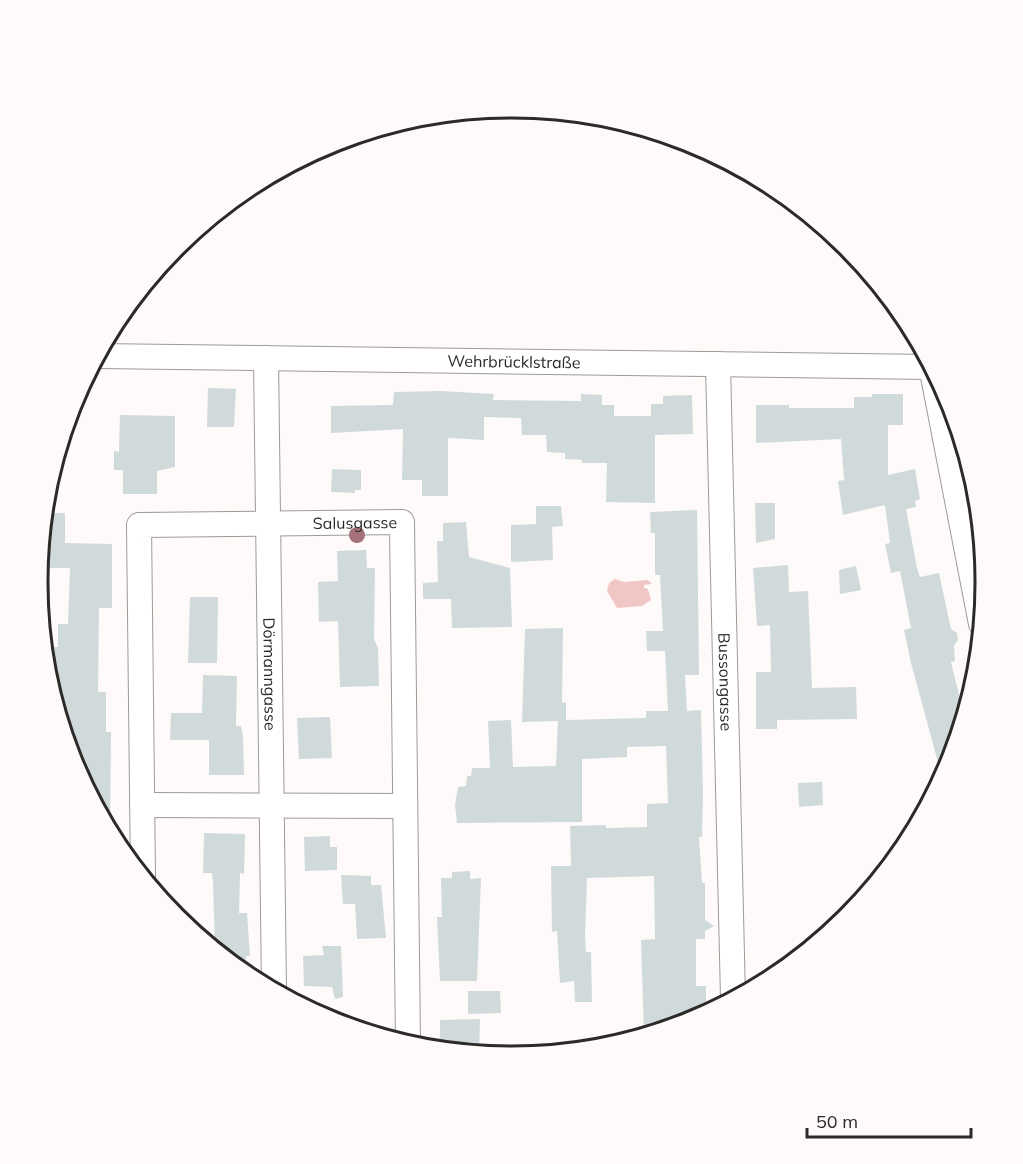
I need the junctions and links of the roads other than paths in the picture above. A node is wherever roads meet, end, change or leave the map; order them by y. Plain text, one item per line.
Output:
1 (107, 356) edge
2 (266, 358) junction
3 (718, 364) junction
4 (922, 367) edge
5 (937, 399) edge
6 (268, 524) junction
7 (975, 592) edge
8 (142, 804) junction
9 (271, 805) junction
10 (405, 806) junction
11 (143, 862) edge
12 (274, 979) edge
13 (733, 989) edge
14 (408, 1034) edge

1 - 2 street, Wehrbrücklstraße
2 - 3 street, Wehrbrücklstraße
2 - 6 street, Dörmanngasse
3 - 4 street, Wehrbrücklstraße
3 - 13 street, Bussongasse
5 - 7 street
6 - 8 street, Salusgasse
6 - 9 street, Dörmanngasse
6 - 10 street, Salusgasse
8 - 9 street
8 - 11 street, Salusgasse
9 - 10 street
9 - 12 street, Dörmanngasse
10 - 14 street, Salusgasse

